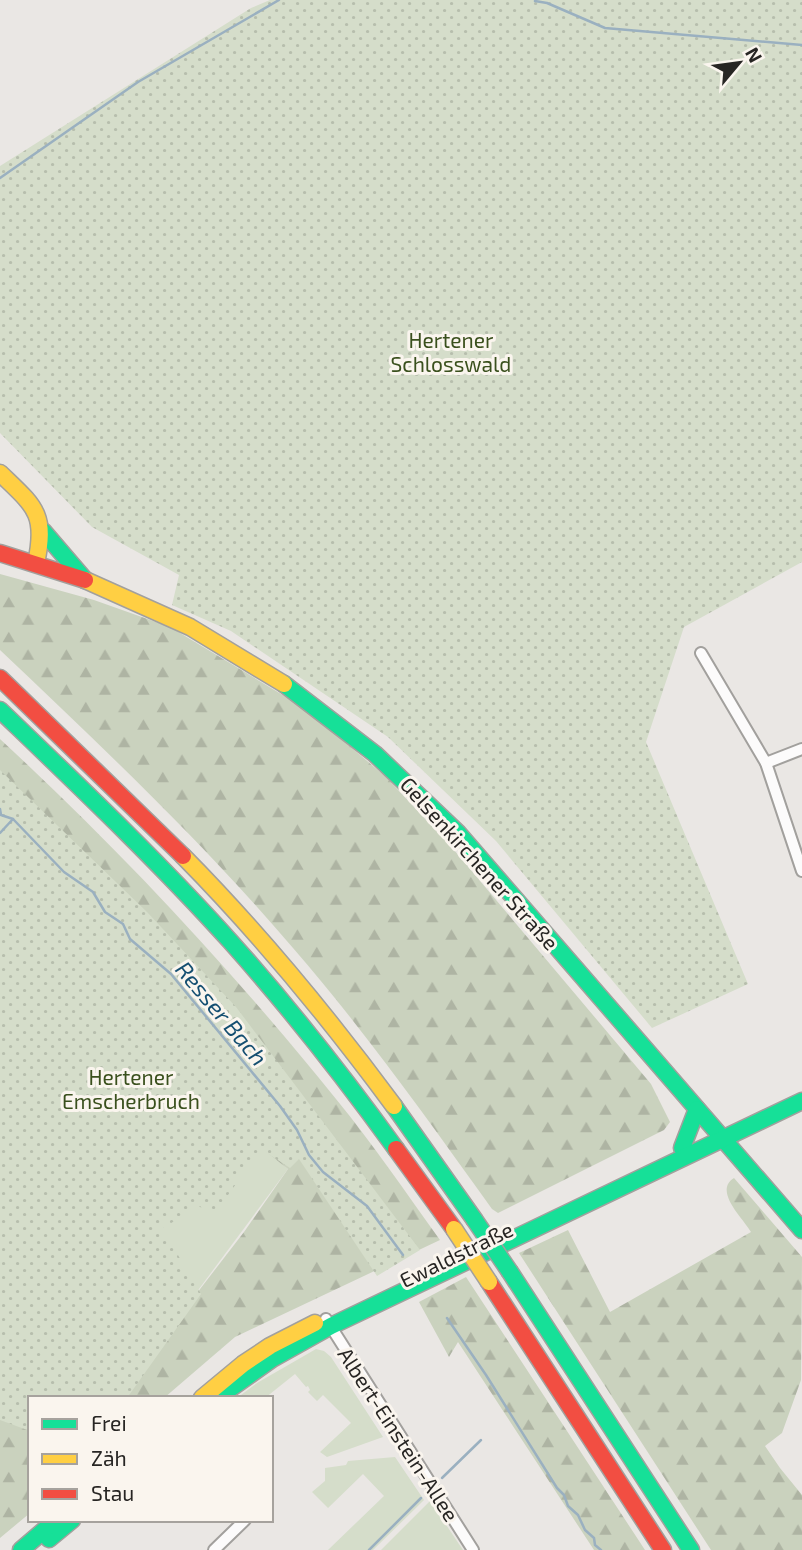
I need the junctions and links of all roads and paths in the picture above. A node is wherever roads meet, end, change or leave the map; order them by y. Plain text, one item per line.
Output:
1 (0, 473) edge
2 (24, 498) junction
3 (43, 531) junction
4 (0, 553) edge
5 (29, 561) junction
6 (85, 580) junction
7 (701, 653) dead end
8 (0, 678) edge
9 (0, 710) edge
10 (802, 749) edge
11 (766, 763) junction
12 (802, 871) edge
13 (802, 1101) edge
14 (697, 1109) junction
15 (724, 1139) junction
16 (682, 1149) junction
17 (802, 1230) edge
18 (328, 1323) junction
19 (204, 1396) edge
20 (220, 1396) edge
21 (54, 1522) edge
22 (70, 1522) edge
23 (243, 1522) edge
24 (20, 1550) edge
25 (37, 1550) edge
26 (214, 1550) edge
27 (473, 1550) edge
28 (663, 1550) edge
29 (691, 1550) edge

1 - 2 main road
2 - 3 main road
2 - 5 main road
3 - 5 main road
3 - 6 main road
4 - 5 main road, Gelsenkirchener Straße
5 - 6 main road, Gelsenkirchener Straße
6 - 14 main road, Gelsenkirchener Straße
7 - 11 street
8 - 29 main road, bridge
9 - 28 main road, bridge
10 - 11 street
11 - 12 street
13 - 15 main road, Ewaldstraße
14 - 15 main road, Gelsenkirchener Straße
14 - 16 main road
15 - 16 main road, Ewaldstraße
15 - 17 main road, Gelsenkirchener Straße
15 - 18 main road, Ewaldstraße
16 - 18 main road, Ewaldstraße
18 - 19 main road, Ewaldstraße
18 - 20 main road, Ewaldstraße
18 - 27 street, Albert-Einstein-Allee
21 - 24 main road
22 - 25 main road
23 - 26 street

